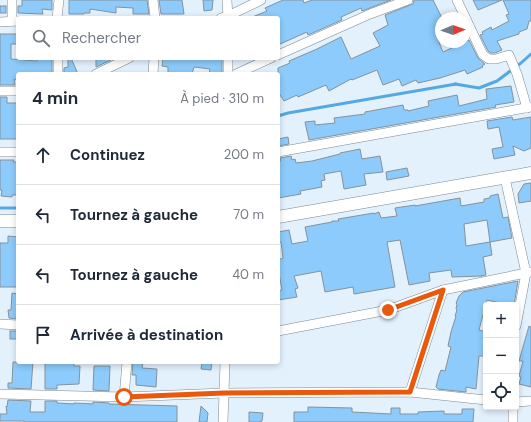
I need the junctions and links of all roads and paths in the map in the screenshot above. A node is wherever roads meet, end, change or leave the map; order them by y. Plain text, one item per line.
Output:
1 (12, 0) edge
2 (59, 0) edge
3 (153, 0) edge
4 (227, 0) edge
5 (261, 0) edge
6 (408, 0) edge
7 (457, 0) edge
8 (57, 16) edge
9 (155, 16) edge
10 (226, 16) edge
11 (228, 16) edge
12 (15, 21) edge
13 (0, 22) edge
14 (280, 54) edge
15 (58, 60) edge
16 (125, 60) edge
17 (154, 60) edge
18 (228, 60) edge
19 (267, 60) edge
20 (58, 72) edge
21 (100, 72) edge
22 (153, 72) edge
23 (228, 72) edge
24 (240, 72) edge
25 (0, 91) edge
26 (16, 91) edge
27 (529, 108) edge
28 (0, 152) edge
29 (16, 152) edge
30 (280, 152) edge
31 (531, 173) edge
32 (505, 178) junction
33 (280, 217) edge
34 (0, 221) edge
35 (16, 221) edge
36 (529, 273) edge
37 (443, 290) junction
38 (519, 314) edge
39 (0, 324) edge
40 (16, 325) edge
41 (280, 331) edge
42 (127, 364) edge
43 (225, 364) edge
44 (410, 392) junction
45 (224, 393) junction
46 (0, 394) edge
47 (124, 397) junction
48 (483, 400) edge
49 (531, 401) edge
50 (519, 402) edge
51 (513, 410) edge
52 (223, 422) edge
53 (514, 422) edge

1 - 12 street
2 - 8 street
3 - 9 street
4 - 10 street
5 - 11 street
6 - 14 street
7 - 27 street
12 - 13 street
15 - 20 street
16 - 21 street
17 - 22 street
18 - 23 street
19 - 24 street
25 - 26 street
27 - 30 street
28 - 29 street
31 - 32 street
32 - 33 street
32 - 36 street
34 - 35 street
36 - 37 street
36 - 38 street
37 - 41 street
37 - 44 street
39 - 40 street
42 - 47 street
43 - 45 street
44 - 45 street
44 - 48 street
45 - 47 street
45 - 52 street
46 - 47 street
49 - 50 street
51 - 53 street

